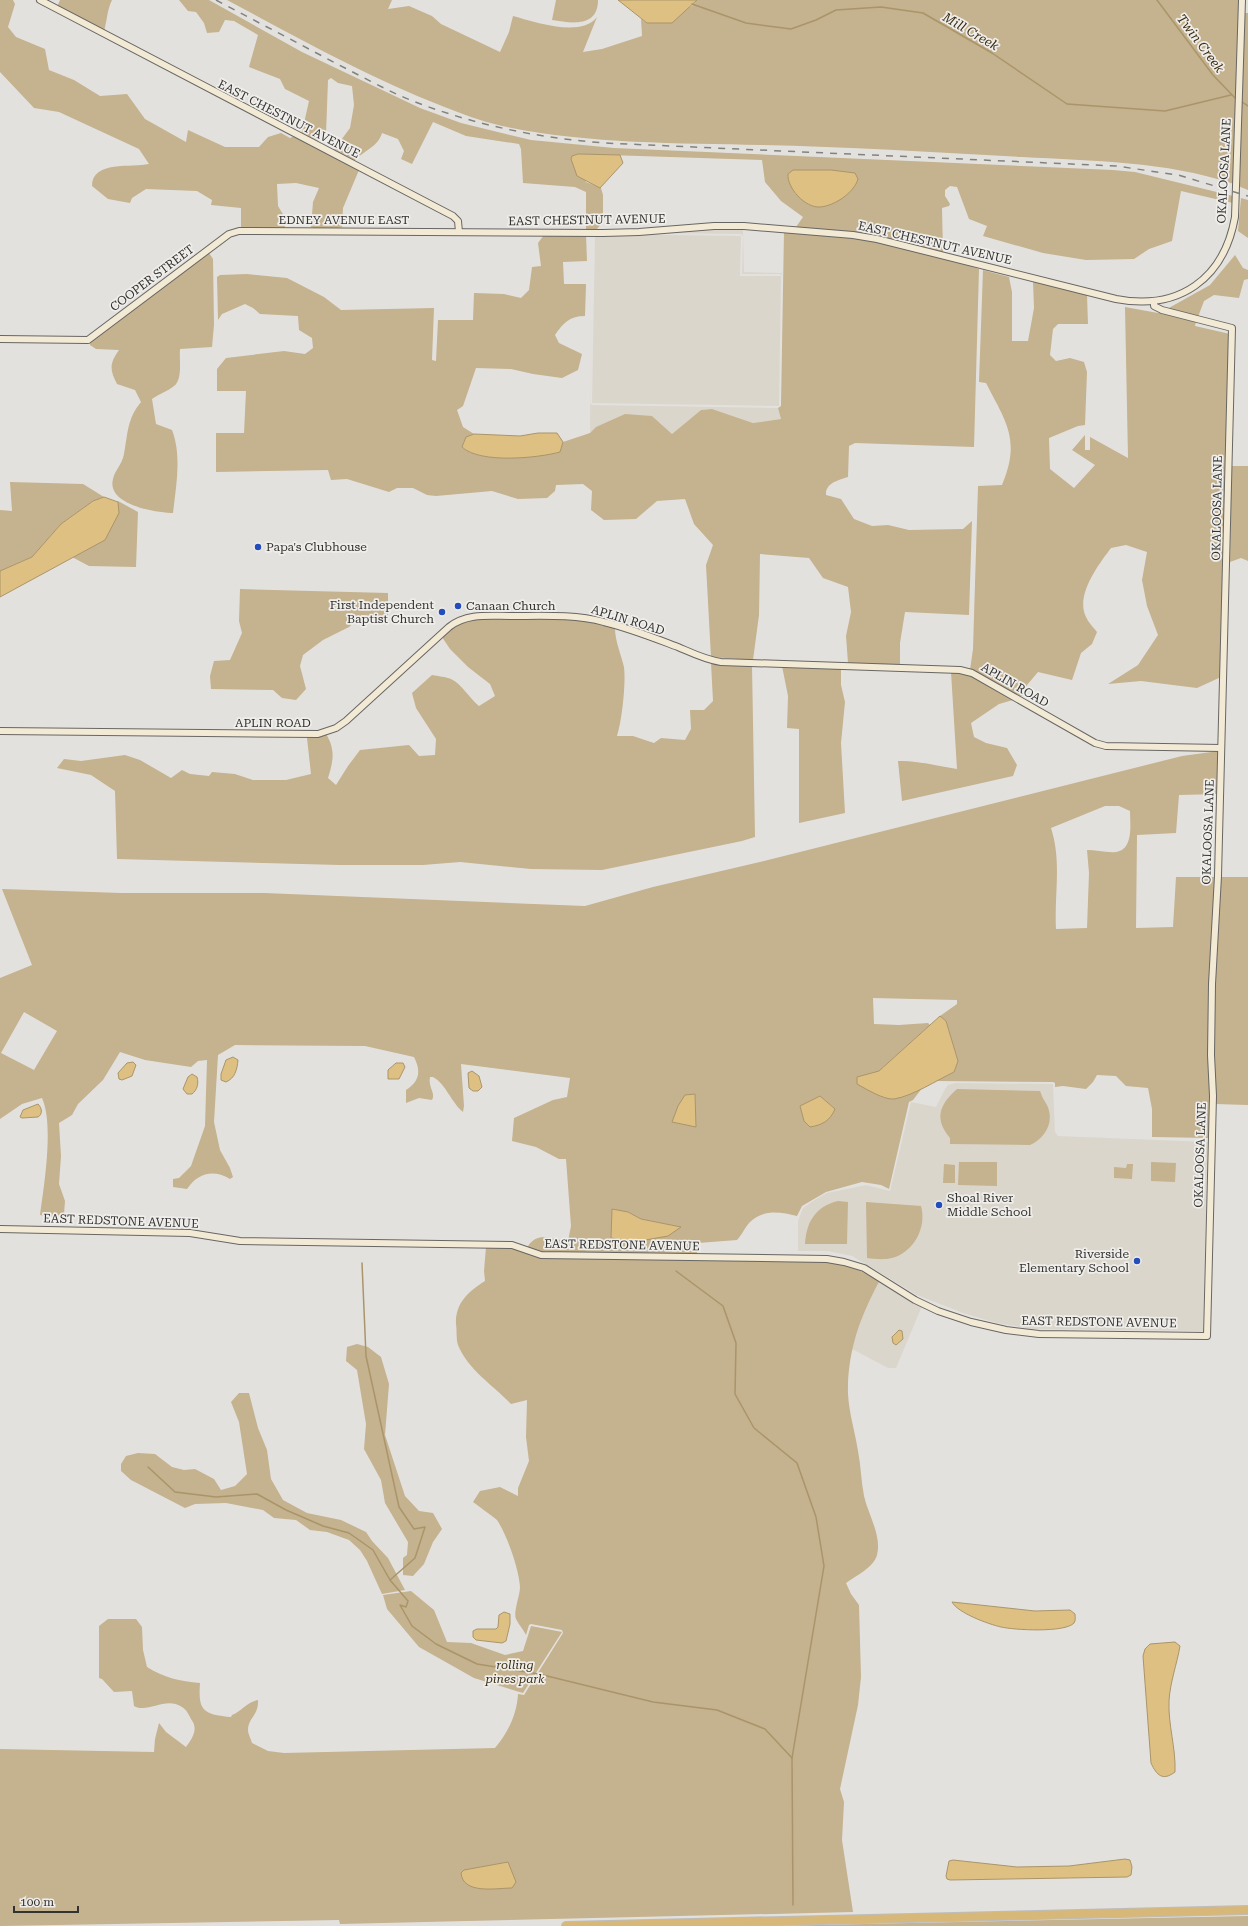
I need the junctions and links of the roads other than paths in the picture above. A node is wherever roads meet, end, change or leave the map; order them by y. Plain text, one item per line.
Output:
1 (40, 0) edge
2 (1242, 0) edge
3 (459, 232) junction
4 (229, 234) joint
5 (1154, 302) junction
6 (0, 339) edge
7 (0, 731) edge
8 (1221, 748) junction
9 (0, 1229) edge
10 (1208, 1336) joint
11 (1248, 1910) edge
12 (566, 1926) edge

1 - 3 street, EAST CHESTNUT AVENUE
2 - 5 street, OKALOOSA LANE
3 - 4 street, EDNEY AVENUE EAST
3 - 5 street, EAST CHESTNUT AVENUE
4 - 6 street, COOPER STREET
5 - 8 street, OKALOOSA LANE
7 - 8 street, APLIN ROAD
8 - 10 street, OKALOOSA LANE
9 - 10 street, EAST REDSTONE AVENUE
11 - 12 highway

